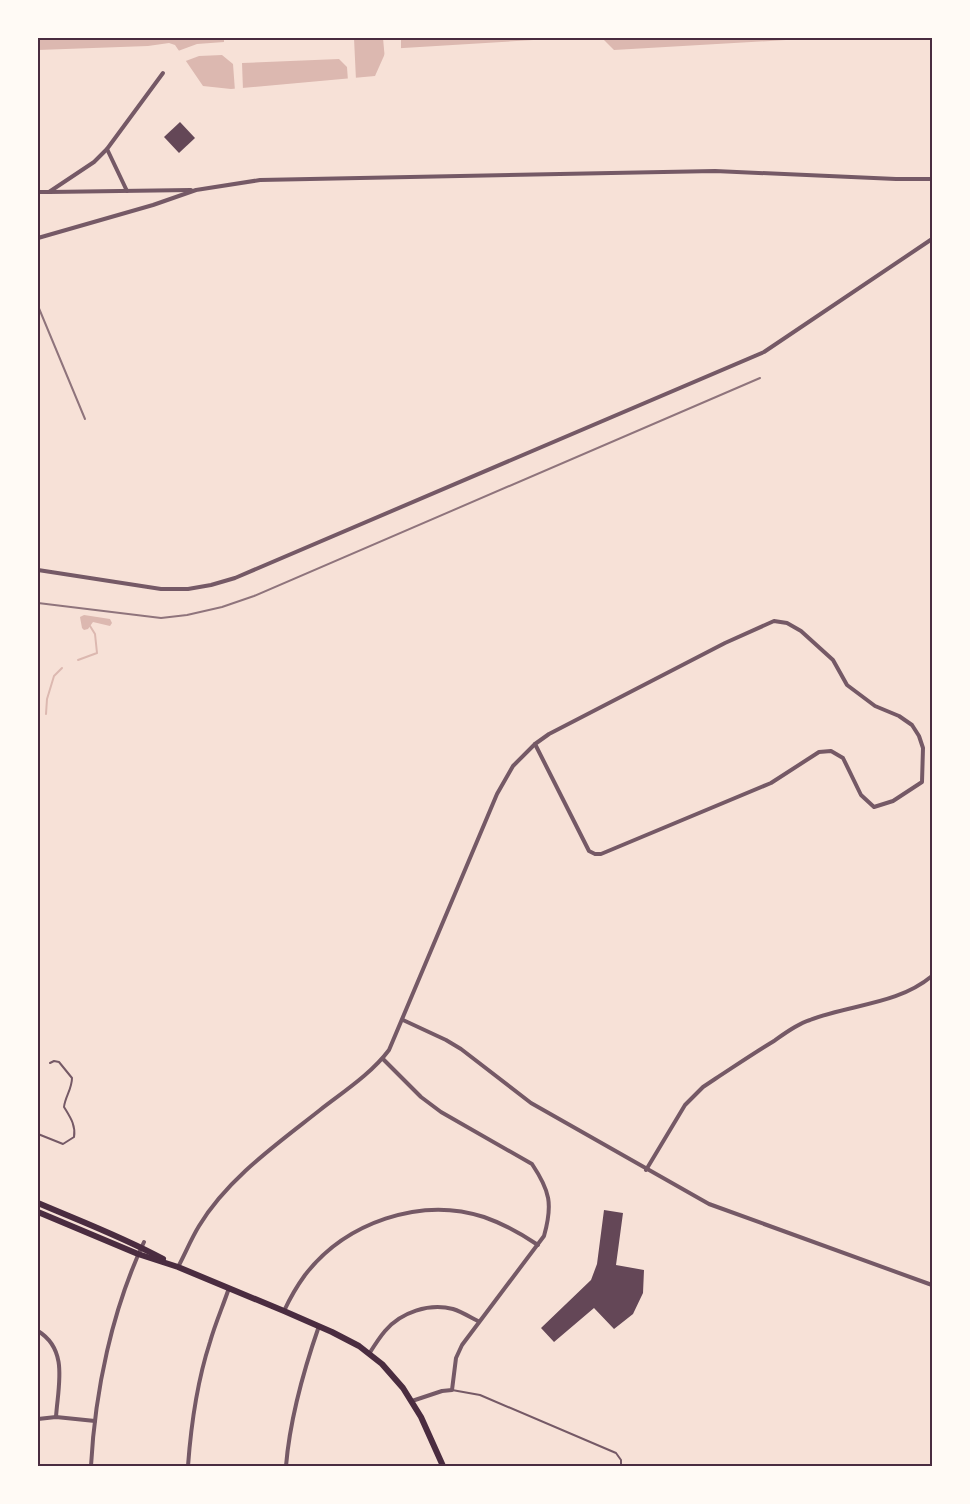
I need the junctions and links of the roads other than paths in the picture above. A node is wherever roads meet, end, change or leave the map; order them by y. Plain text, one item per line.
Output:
1 (163, 73) dead end
2 (107, 149) junction
3 (932, 179) edge
4 (196, 190) junction
5 (127, 191) junction
6 (38, 192) edge
7 (49, 192) junction
8 (38, 238) edge
9 (932, 238) edge
10 (38, 570) edge
11 (535, 744) junction
12 (932, 976) edge
13 (403, 1020) junction
14 (383, 1058) junction
15 (50, 1063) dead end
16 (38, 1134) edge
17 (646, 1170) junction
18 (38, 1204) edge
19 (38, 1212) edge
20 (142, 1244) junction
21 (538, 1245) junction
22 (138, 1254) junction
23 (178, 1267) junction
24 (932, 1285) edge
25 (229, 1288) junction
26 (284, 1311) junction
27 (478, 1321) junction
28 (319, 1326) junction
29 (38, 1332) edge
30 (369, 1354) junction
31 (452, 1390) junction
32 (412, 1401) junction
33 (56, 1417) junction
34 (38, 1419) edge
35 (95, 1421) junction
36 (91, 1466) edge
37 (188, 1466) edge
38 (286, 1466) edge
39 (443, 1466) edge
40 (621, 1466) edge

1 - 2 street
2 - 5 street
2 - 7 street
3 - 4 street
4 - 5 street
4 - 8 street
5 - 7 street
6 - 7 street
9 - 10 street
11 - 11 street
11 - 13 street
12 - 17 street
13 - 14 street
13 - 17 street
14 - 21 street
14 - 23 street
15 - 16 lane
17 - 24 street
18 - 20 main road
19 - 22 main road
20 - 22 street
20 - 23 main road
21 - 26 street
21 - 27 street
22 - 23 main road
22 - 35 street
23 - 25 main road
25 - 26 main road
25 - 37 street
26 - 28 main road
27 - 30 street
27 - 31 street
28 - 30 main road
28 - 38 street
29 - 33 street
30 - 32 main road
31 - 32 street
31 - 40 lane
32 - 39 main road
33 - 34 street
33 - 35 street
35 - 36 street

